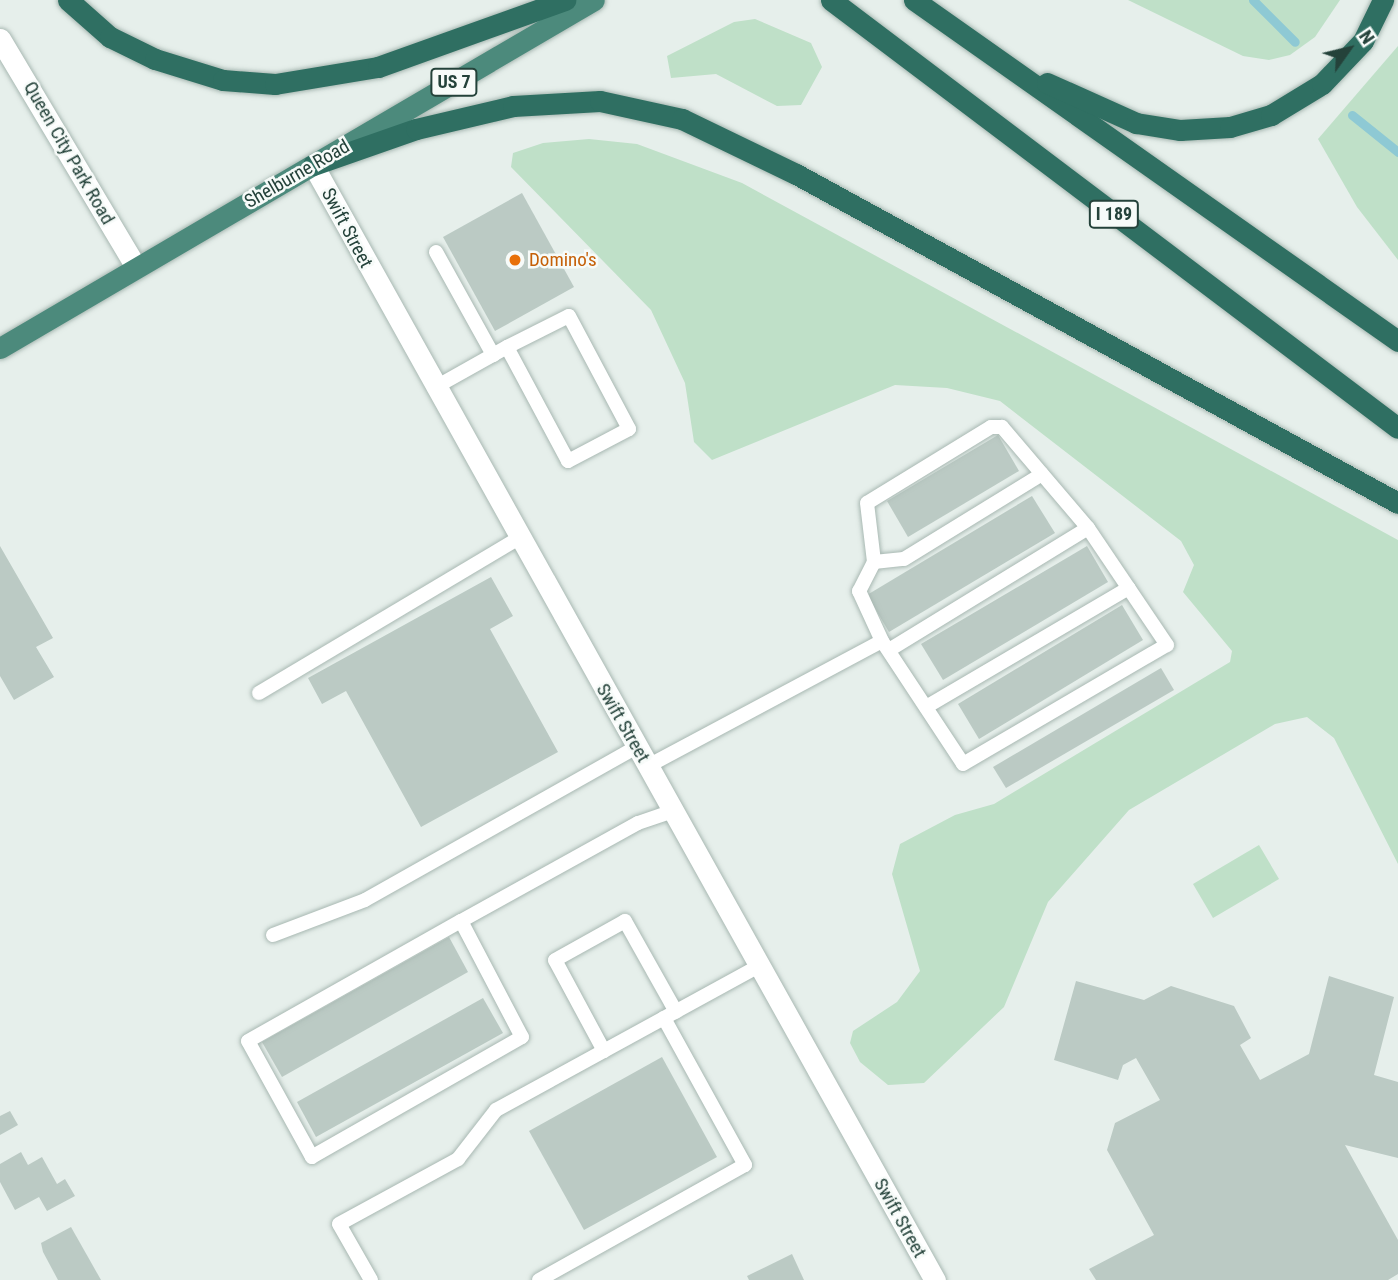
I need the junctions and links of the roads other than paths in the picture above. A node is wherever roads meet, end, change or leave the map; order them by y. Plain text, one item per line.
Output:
1 (68, 0) edge
2 (565, 0) edge
3 (594, 0) edge
4 (831, 0) edge
5 (914, 0) edge
6 (1383, 0) edge
7 (955, 30) junction
8 (0, 38) edge
9 (313, 165) junction
10 (436, 252) dead end
11 (136, 267) junction
12 (1398, 341) edge
13 (507, 347) junction
14 (0, 348) edge
15 (493, 355) junction
16 (435, 388) junction
17 (1398, 428) edge
18 (1042, 474) junction
19 (1398, 503) edge
20 (1088, 528) junction
21 (519, 538) junction
22 (874, 562) junction
23 (1129, 588) junction
24 (885, 645) junction
25 (258, 693) dead end
26 (926, 707) junction
27 (637, 747) junction
28 (648, 766) junction
29 (672, 811) junction
30 (461, 921) junction
31 (273, 935) dead end
32 (759, 966) junction
33 (670, 1015) junction
34 (604, 1051) junction
35 (371, 1280) edge
36 (539, 1280) edge
37 (935, 1280) edge

1 - 2 highway
3 - 9 highway, Shelburne Road / US 7
4 - 17 highway, I 189
5 - 7 highway
6 - 7 highway
7 - 12 highway
8 - 11 street, Queen City Park Road
9 - 11 highway, Shelburne Road / US 7
9 - 16 street, Swift Street
9 - 19 highway
10 - 15 lane
11 - 14 highway, Shelburne Road / US 7
13 - 13 lane
13 - 15 lane
15 - 16 lane
16 - 21 street, Swift Street
18 - 20 lane
18 - 22 lane
18 - 22 lane
20 - 23 lane
20 - 24 lane
21 - 25 lane
21 - 27 street, Swift Street
22 - 24 lane
23 - 26 lane
23 - 26 lane
24 - 26 lane
24 - 28 lane
27 - 28 street, Swift Street
27 - 31 lane
28 - 29 street, Swift Street
29 - 30 lane
29 - 32 street, Swift Street
30 - 30 lane
32 - 33 lane
32 - 37 street, Swift Street
33 - 34 lane
33 - 34 lane
33 - 36 lane
34 - 35 lane

